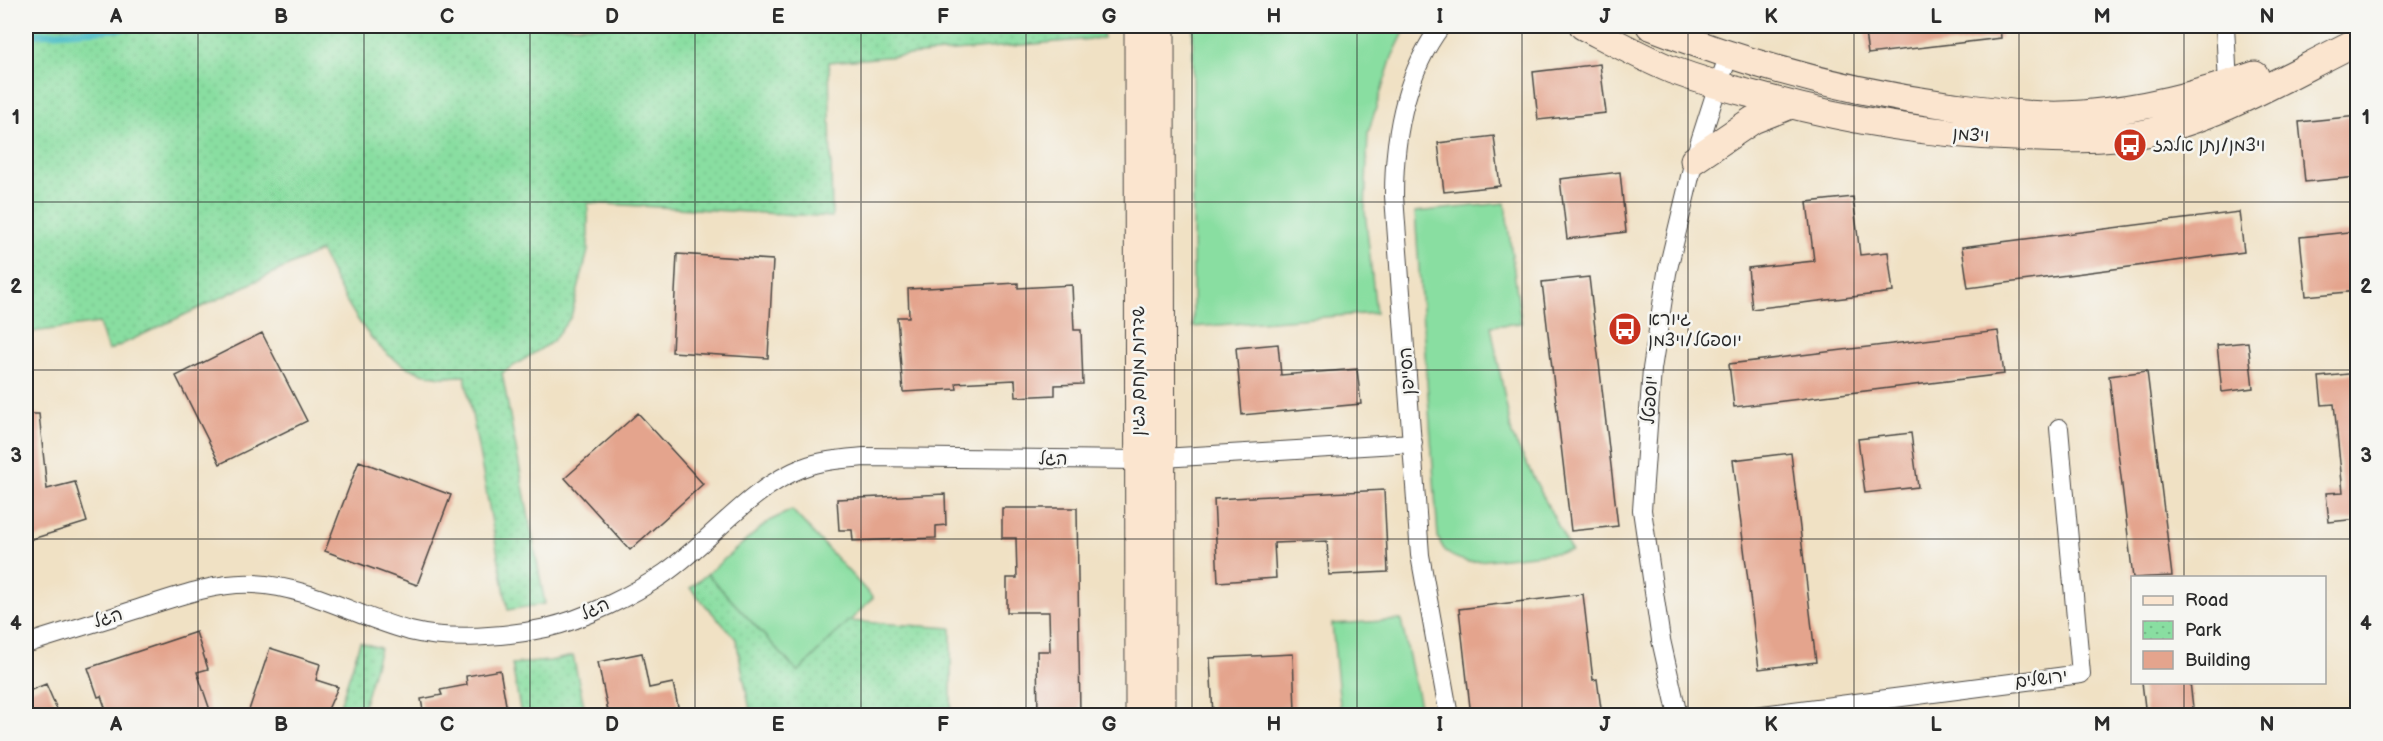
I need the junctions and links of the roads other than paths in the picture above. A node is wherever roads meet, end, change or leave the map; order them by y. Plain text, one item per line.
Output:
1 (1138, 26) edge
2 (1161, 26) edge
3 (1583, 26) edge
4 (1650, 26) edge
5 (2226, 26) edge
6 (1438, 28) edge
7 (2358, 39) edge
8 (1730, 55) junction
9 (1718, 85) junction
10 (2228, 85) junction
11 (1791, 105) junction
12 (1694, 160) junction
13 (2059, 428) dead end
14 (1413, 443) junction
15 (1150, 459) junction
16 (26, 644) edge
17 (1139, 716) edge
18 (1162, 716) edge
19 (1449, 716) edge
20 (1678, 716) edge
21 (1755, 716) edge

1 - 15 street, שדרות מנחם בגין
2 - 15 street, שדרות מנחם בגין
3 - 9 street, ויצמן
4 - 8 street, ויצמן
5 - 10 street
6 - 14 street, הסייפן
7 - 10 street, ויצמן
7 - 11 street, ויצמן
8 - 9 street, יוספטל
8 - 10 street, ויצמן
9 - 11 street, ויצמן
9 - 12 street, יוספטל
11 - 12 street
12 - 20 street, יוספטל
13 - 21 street, ירושלים
14 - 15 street, הגל
14 - 19 street, הסייפן
15 - 16 street, הגל
15 - 17 street, שדרות מנחם בגין
15 - 18 street, שדרות מנחם בגין

